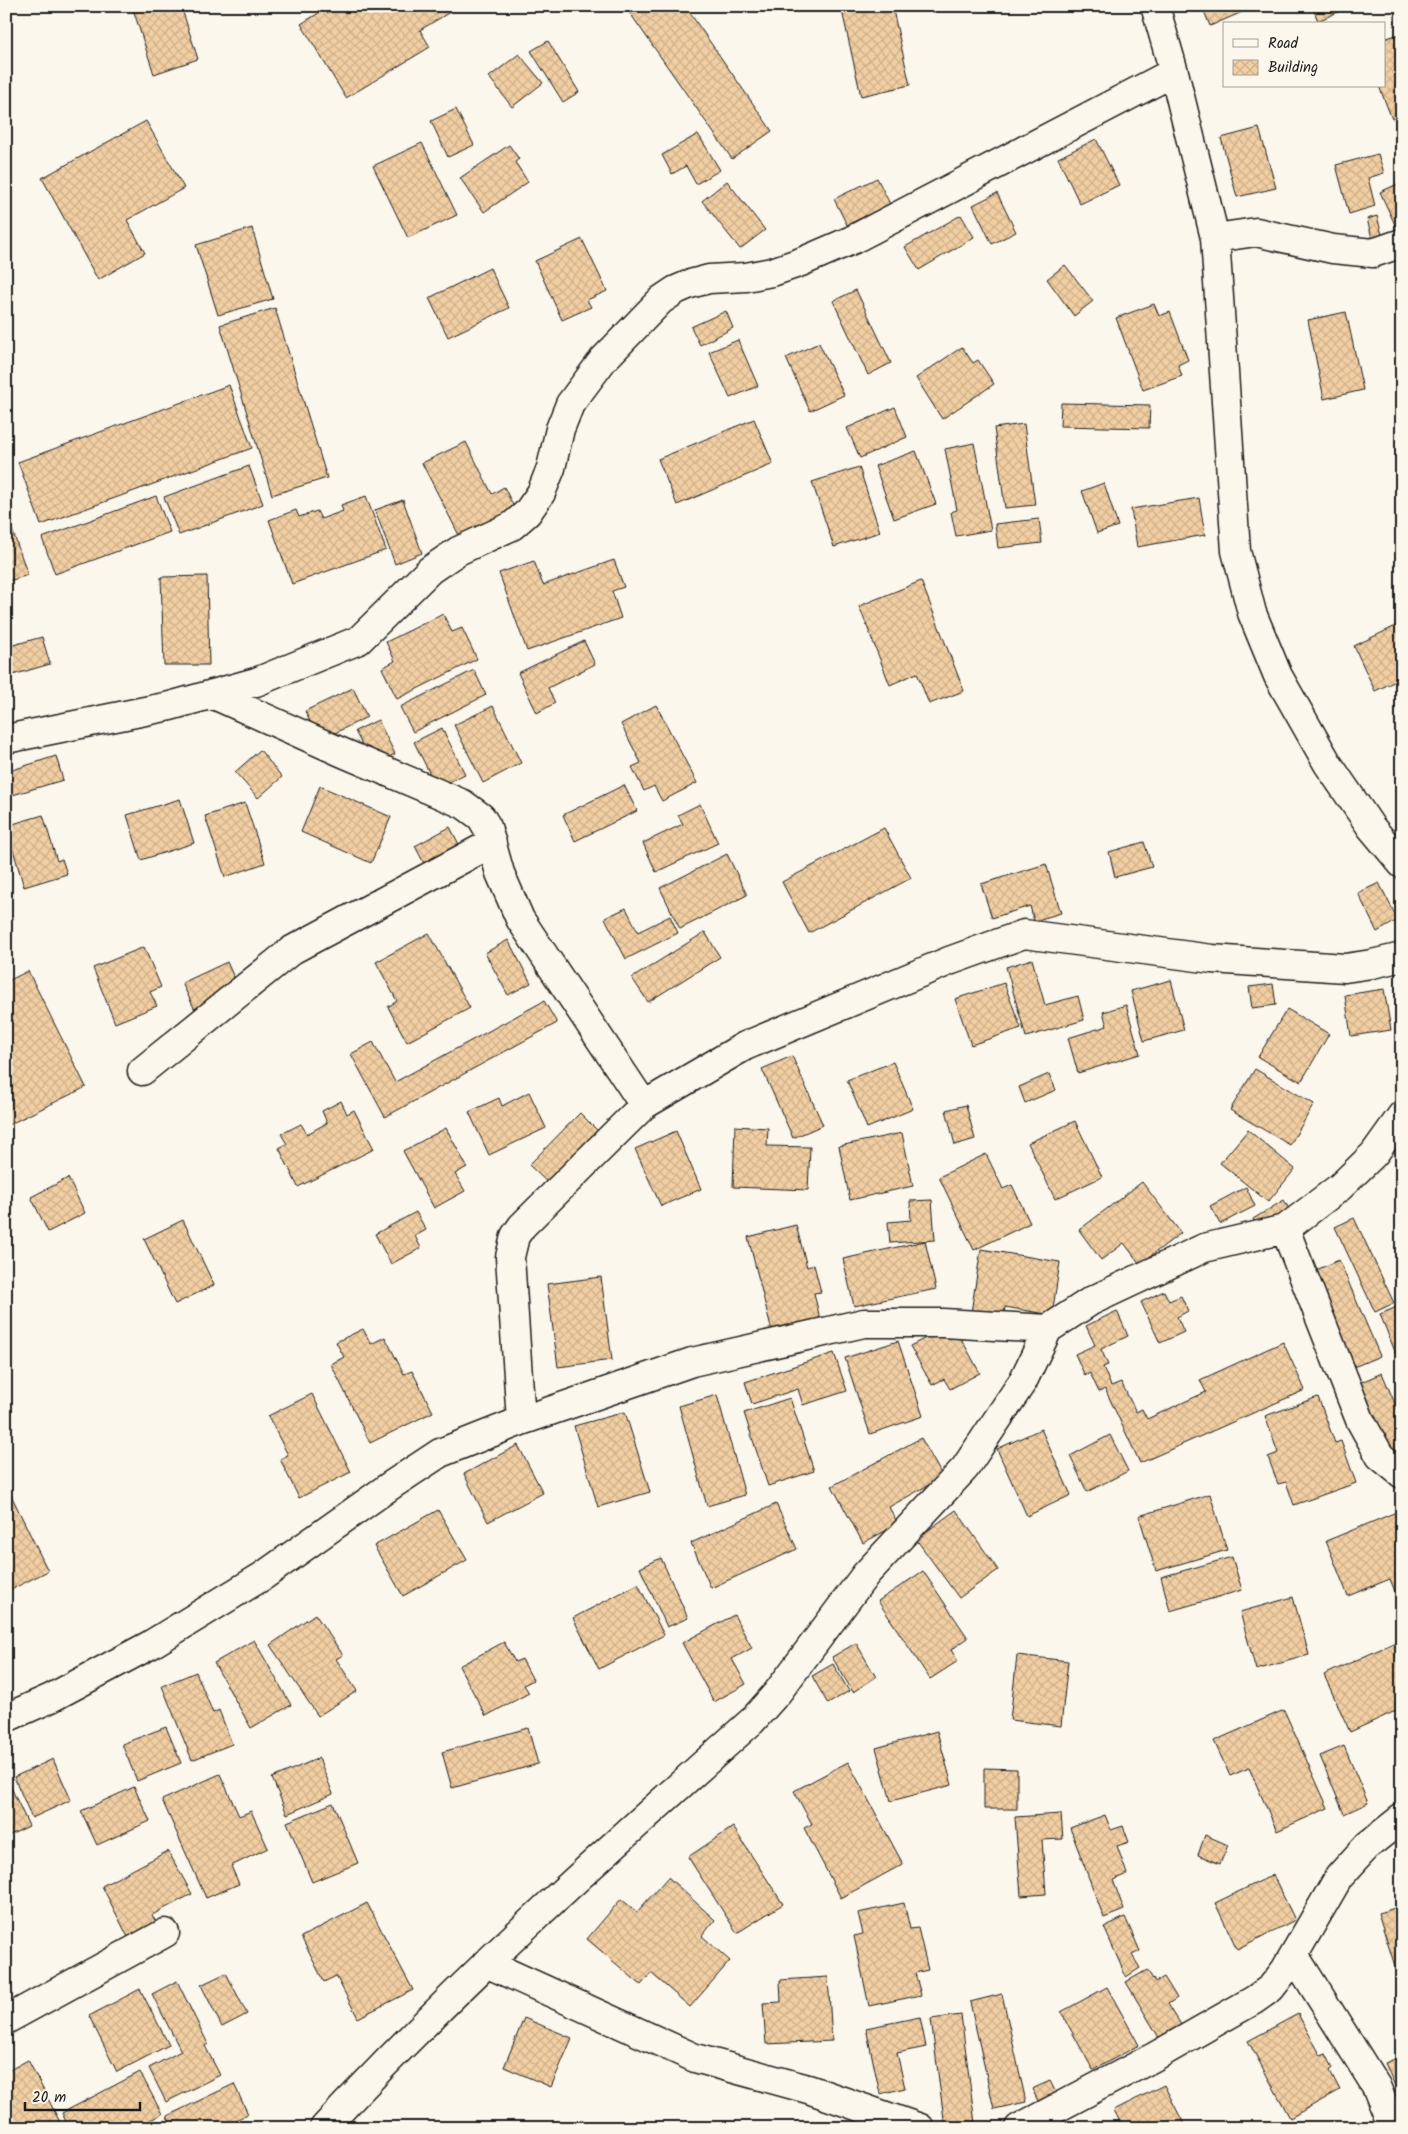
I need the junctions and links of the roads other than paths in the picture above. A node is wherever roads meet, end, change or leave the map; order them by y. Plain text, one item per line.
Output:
1 (1155, 6) edge
2 (1174, 72) junction
3 (1215, 238) junction
4 (1402, 244) edge
5 (212, 694) junction
6 (6, 739) edge
7 (492, 844) junction
8 (1402, 864) edge
9 (1402, 957) edge
10 (142, 1071) dead end
11 (644, 1105) junction
12 (1402, 1115) edge
13 (1285, 1229) junction
14 (1048, 1329) junction
15 (521, 1421) junction
16 (1402, 1474) edge
17 (6, 1718) edge
18 (1402, 1818) edge
19 (165, 1933) dead end
20 (1294, 1955) junction
21 (486, 1963) junction
22 (6, 2020) edge
23 (324, 2128) edge
24 (920, 2128) edge
25 (1019, 2128) edge
26 (1393, 2128) edge

1 - 2 street
2 - 3 street
2 - 5 street
3 - 4 street
3 - 8 street
5 - 6 street
5 - 7 street
7 - 10 street
7 - 11 street
9 - 11 street
11 - 15 street
12 - 13 street
13 - 14 street
13 - 16 street
14 - 15 street
14 - 21 street
15 - 17 street
18 - 20 street
19 - 22 street
20 - 25 street
20 - 26 street
21 - 23 street
21 - 24 street

